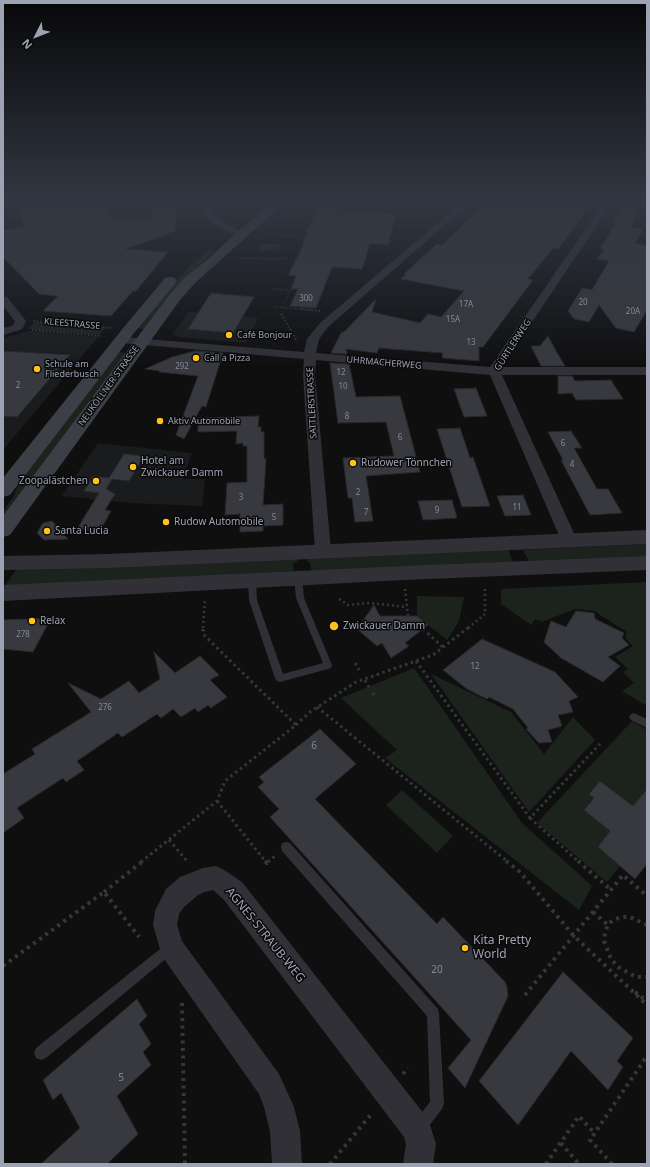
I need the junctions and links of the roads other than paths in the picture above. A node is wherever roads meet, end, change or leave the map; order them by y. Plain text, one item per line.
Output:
1 (215, 258) edge
2 (402, 258) edge
3 (570, 258) edge
4 (180, 270) dead end
5 (3, 298) edge
6 (3, 332) edge
7 (118, 334) junction
8 (142, 341) junction
9 (310, 356) junction
10 (494, 371) junction
11 (647, 371) edge
12 (3, 491) edge
13 (3, 530) edge
14 (647, 537) edge
15 (569, 540) junction
16 (323, 551) junction
17 (3, 563) edge
18 (647, 563) edge
19 (298, 578) junction
20 (252, 581) junction
21 (3, 593) edge
22 (634, 717) dead end
23 (647, 724) edge
24 (286, 847) dead end
25 (171, 947) junction
26 (41, 1053) dead end
27 (417, 1130) junction
28 (288, 1164) edge
29 (418, 1164) edge

1 - 8 main road, NEUKÖLLNER STRASSE
2 - 9 street, SATTLERSTRASSE
3 - 10 street, GÜRTLERWEG
4 - 7 main road, NEUKÖLLNER STRASSE
5 - 6 street
7 - 8 street, UHRMACHERWEG
7 - 12 main road, NEUKÖLLNER STRASSE
8 - 9 street, UHRMACHERWEG
8 - 13 main road, NEUKÖLLNER STRASSE
9 - 10 street, UHRMACHERWEG
9 - 16 street, SATTLERSTRASSE
10 - 11 street, UHRMACHERWEG
10 - 15 street, GÜRTLERWEG
14 - 15 street
15 - 16 street
16 - 17 street
18 - 19 street
19 - 20 street
19 - 20 lane
20 - 21 street
22 - 23 lane
24 - 27 lane
25 - 26 lane
25 - 27 street, AGNES-STRAUB-WEG
25 - 28 street, AGNES-STRAUB-WEG
27 - 29 street, AGNES-STRAUB-WEG

